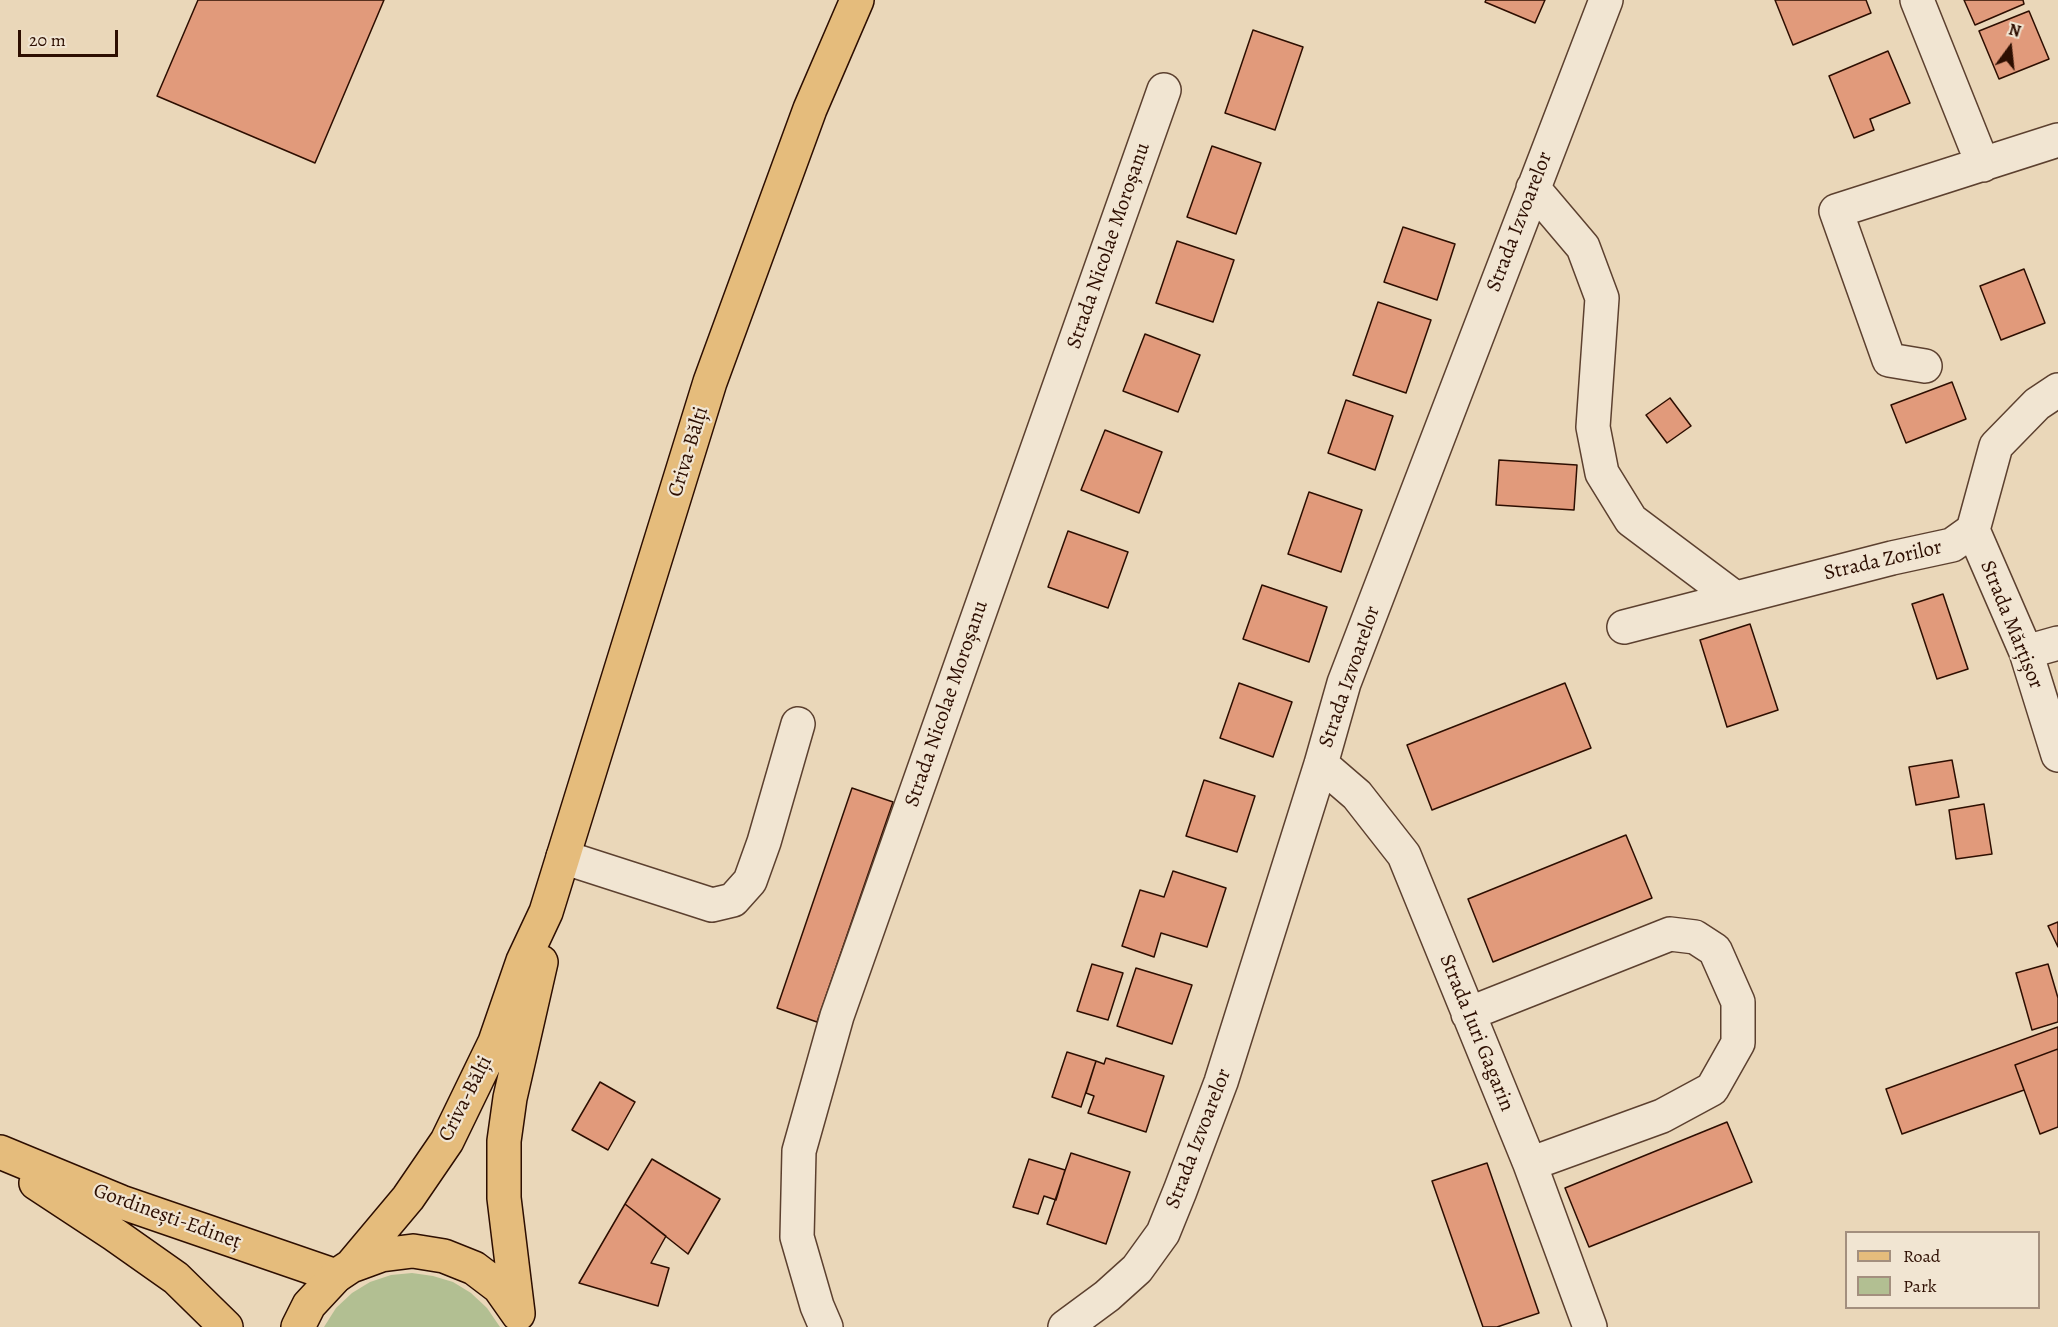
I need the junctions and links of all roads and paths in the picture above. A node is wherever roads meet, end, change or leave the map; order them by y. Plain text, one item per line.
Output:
1 (857, 0) edge
2 (1606, 0) edge
3 (1917, 0) edge
4 (1164, 90) dead end
5 (2058, 140) edge
6 (1983, 165) junction
7 (1533, 188) junction
8 (1925, 366) dead end
9 (2058, 390) edge
10 (1973, 530) junction
11 (1735, 598) junction
12 (1624, 627) dead end
13 (2058, 643) edge
14 (2026, 652) junction
15 (798, 724) dead end
16 (2058, 755) edge
17 (1321, 764) junction
18 (564, 857) junction
19 (546, 912) junction
20 (1468, 1014) junction
21 (0, 1152) edge
22 (0, 1163) edge
23 (1530, 1164) junction
24 (344, 1271) junction
25 (524, 1322) edge
26 (226, 1327) edge
27 (298, 1327) edge
28 (826, 1327) edge
29 (1065, 1327) edge
30 (1590, 1327) edge

1 - 18 main road, Criva-Bălți
2 - 7 street, Strada Izvoarelor
3 - 6 street
4 - 28 street, Strada Nicolae Moroșanu
5 - 6 street
6 - 8 street
7 - 11 street
7 - 17 street, Strada Izvoarelor
9 - 10 street
10 - 11 street, Strada Zorilor
10 - 14 street, Strada Mărțișor
11 - 12 street, Strada Zorilor
13 - 14 street
14 - 16 street, Strada Mărțișor
15 - 18 street
17 - 20 street, Strada Iuri Gagarin
17 - 29 street, Strada Izvoarelor
18 - 19 main road, Criva-Bălți
19 - 24 main road, Criva-Bălți
19 - 25 main road, Criva-Bălți
20 - 23 street, Strada Iuri Gagarin
20 - 23 street
21 - 24 main road, Gordinești-Edineț
22 - 26 main road, Gordinești-Edineț
23 - 30 street, Strada Iuri Gagarin
24 - 25 main road
24 - 27 main road, Criva-Bălți

